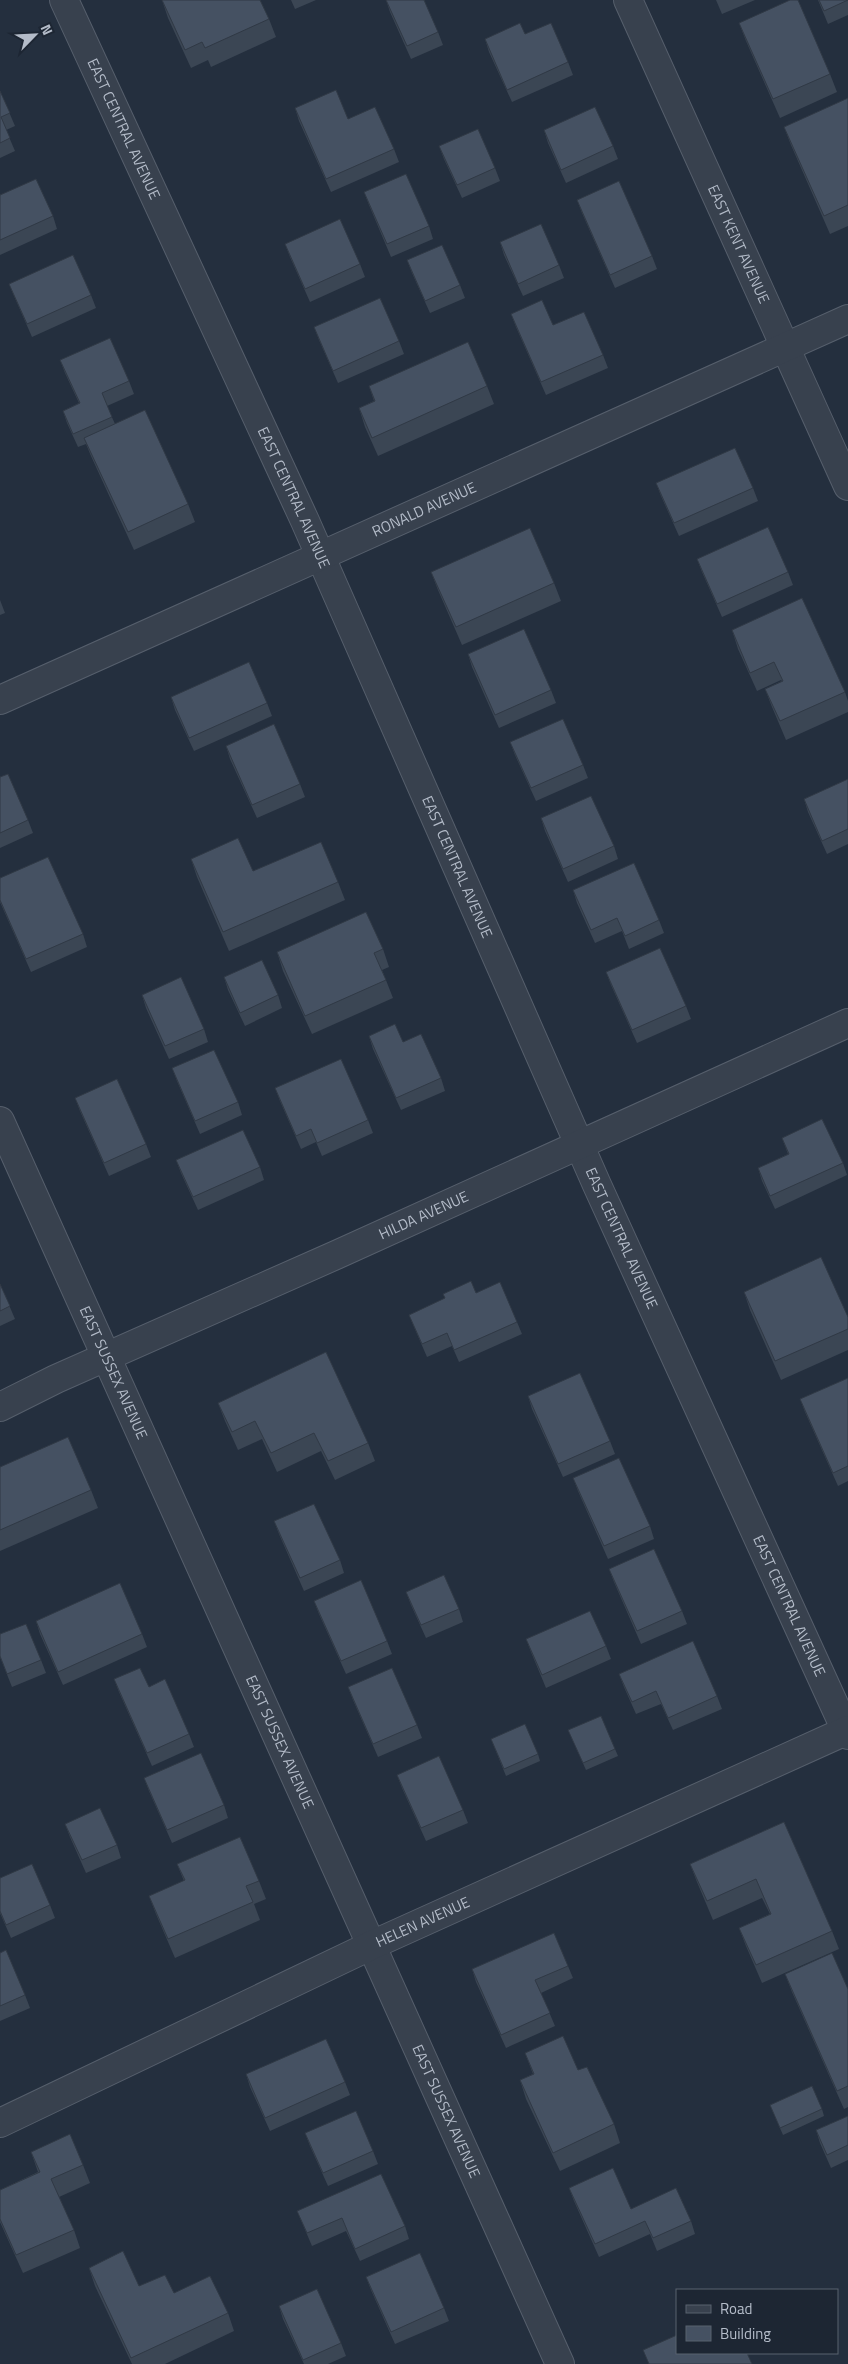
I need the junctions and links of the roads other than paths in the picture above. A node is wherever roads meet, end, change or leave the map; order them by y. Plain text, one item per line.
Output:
1 (64, 0) edge
2 (628, 0) edge
3 (848, 319) edge
4 (785, 347) junction
5 (848, 486) edge
6 (320, 556) junction
7 (0, 700) edge
8 (848, 1023) edge
9 (0, 1121) edge
10 (579, 1144) junction
11 (106, 1358) junction
12 (0, 1407) edge
13 (847, 1732) edge
14 (372, 1945) junction
15 (0, 2122) edge
16 (560, 2364) edge

1 - 6 street, EAST CENTRAL AVENUE
2 - 4 street, EAST KENT AVENUE
3 - 4 street, RONALD AVENUE
4 - 5 street, EAST KENT AVENUE
4 - 6 street, RONALD AVENUE
6 - 7 street, RONALD AVENUE
6 - 10 street, EAST CENTRAL AVENUE
8 - 10 street, HILDA AVENUE
9 - 11 street, EAST SUSSEX AVENUE
10 - 11 street, HILDA AVENUE
10 - 13 street, EAST CENTRAL AVENUE
11 - 12 street, HILDA AVENUE
11 - 14 street, EAST SUSSEX AVENUE
13 - 14 street, HELEN AVENUE
14 - 15 street, HELEN AVENUE
14 - 16 street, EAST SUSSEX AVENUE

